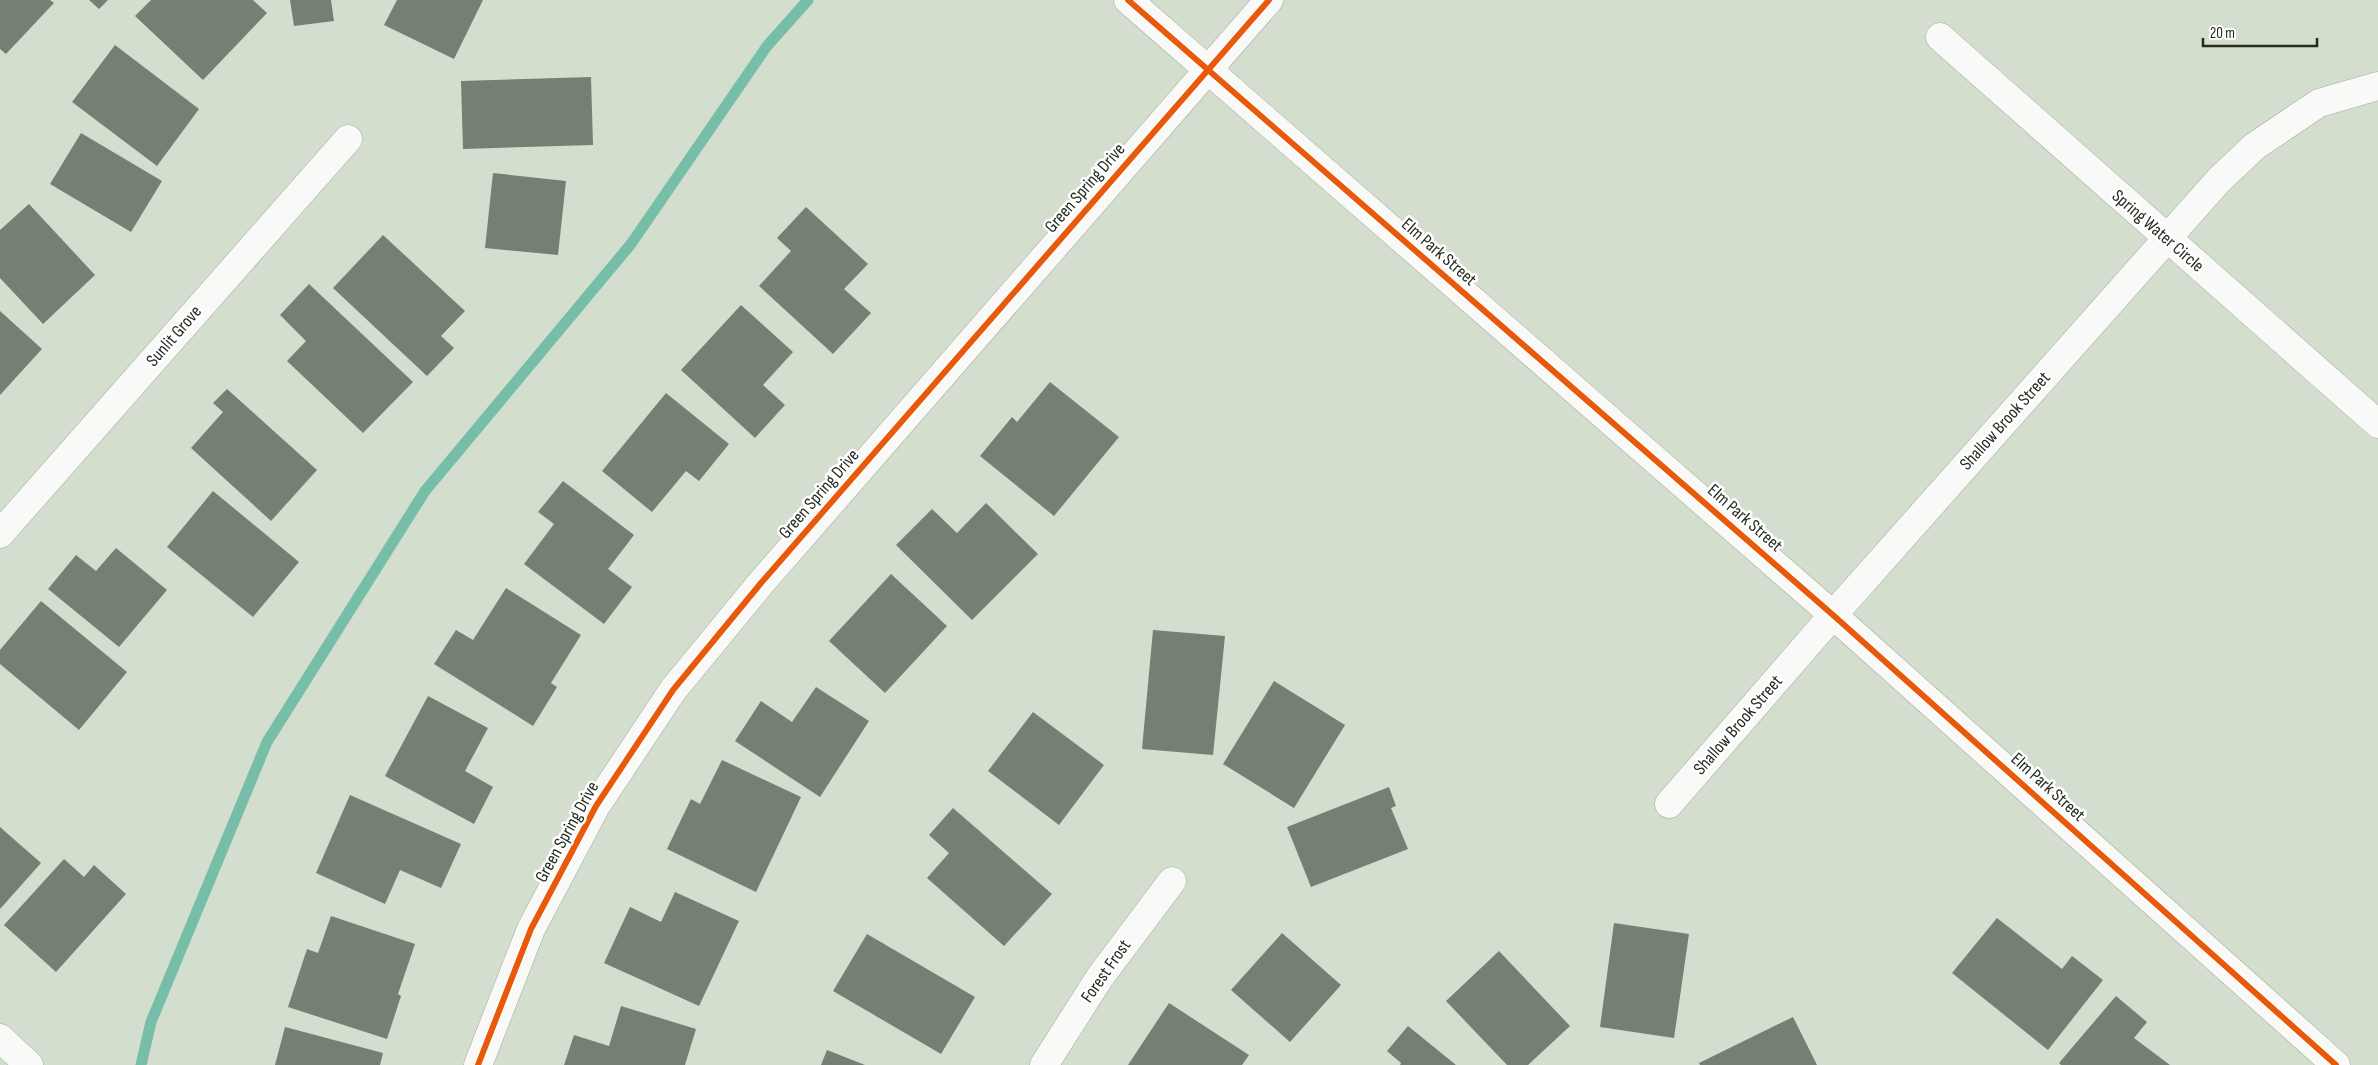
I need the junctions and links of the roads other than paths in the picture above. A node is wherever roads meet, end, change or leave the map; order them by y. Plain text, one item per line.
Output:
1 (1128, 0) edge
2 (1269, 0) edge
3 (1940, 37) dead end
4 (1207, 70) junction
5 (2378, 86) edge
6 (348, 139) dead end
7 (2167, 239) junction
8 (2378, 424) edge
9 (0, 534) edge
10 (1833, 615) junction
11 (1670, 804) dead end
12 (1172, 881) dead end
13 (0, 1038) edge
14 (30, 1065) edge
15 (478, 1065) edge
16 (1044, 1065) edge
17 (2336, 1065) edge

1 - 4 street, Elm Park Street
2 - 4 street, Green Spring Drive
3 - 7 street, Spring Water Circle
4 - 10 street, Elm Park Street
4 - 15 street, Green Spring Drive
5 - 7 street, Shallow Brook Street
6 - 9 street, Sunlit Grove
7 - 8 street, Spring Water Circle
7 - 10 street, Shallow Brook Street
10 - 11 street, Shallow Brook Street
10 - 17 street, Elm Park Street
12 - 16 street, Forest Frost
13 - 14 street

